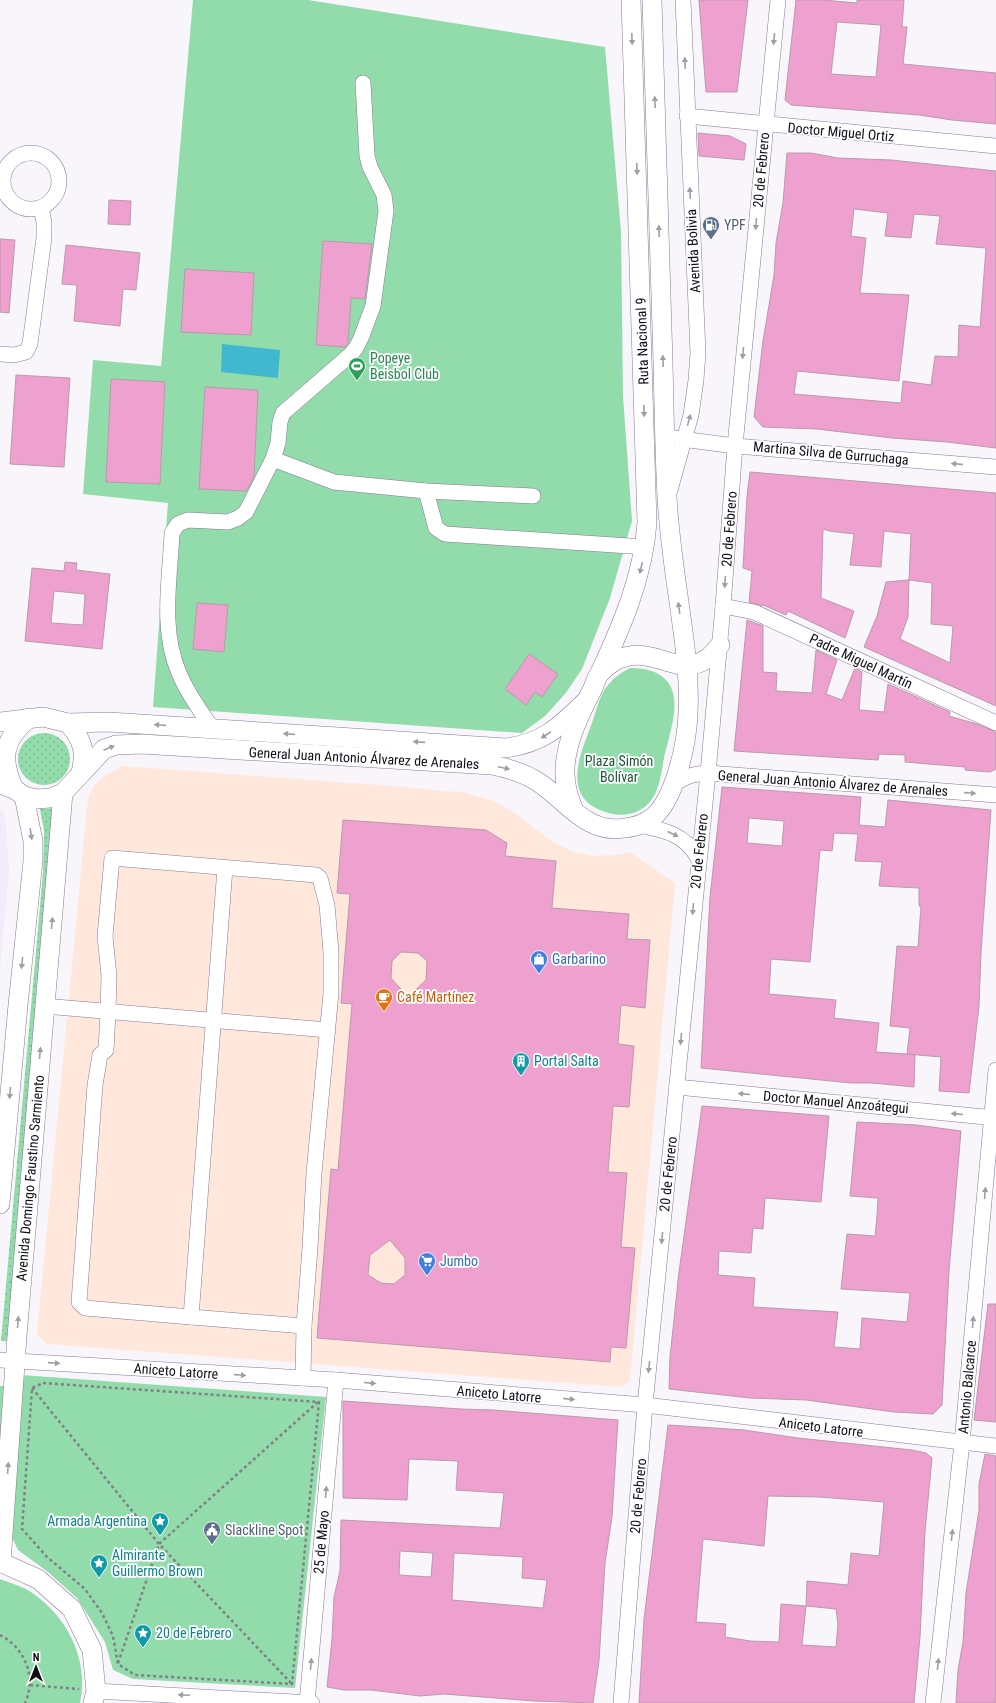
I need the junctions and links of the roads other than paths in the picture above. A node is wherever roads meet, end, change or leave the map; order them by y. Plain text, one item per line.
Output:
1 (631, 0) edge
2 (652, 0) edge
3 (683, 0) edge
4 (778, 0) edge
5 (363, 82) dead end
6 (687, 116) junction
7 (765, 125) junction
8 (996, 146) edge
9 (41, 208) dead end
10 (0, 354) edge
11 (675, 438) junction
12 (734, 446) junction
13 (273, 459) junction
14 (996, 467) edge
15 (426, 491) junction
16 (533, 496) dead end
17 (645, 547) junction
18 (723, 606) junction
19 (720, 645) junction
20 (685, 647) joint
21 (687, 666) junction
22 (600, 673) junction
23 (586, 701) junction
24 (29, 718) junction
25 (0, 722) edge
26 (68, 723) junction
27 (996, 723) edge
28 (212, 728) junction
29 (81, 773) junction
30 (708, 773) junction
31 (673, 785) junction
32 (13, 790) edge
33 (63, 793) junction
34 (996, 795) edge
35 (574, 813) junction
36 (639, 825) junction
37 (698, 858) junction
38 (225, 868) junction
39 (44, 1006) junction
40 (108, 1012) junction
41 (213, 1021) junction
42 (328, 1030) junction
43 (996, 1070) edge
44 (677, 1087) junction
45 (994, 1117) edge
46 (0, 1204) edge
47 (191, 1317) junction
48 (304, 1326) junction
49 (8, 1360) edge
50 (303, 1378) junction
51 (336, 1380) junction
52 (645, 1406) junction
53 (962, 1444) junction
54 (996, 1446) edge
55 (1, 1562) edge
56 (95, 1697) edge
57 (307, 1703) edge
58 (312, 1703) edge
59 (621, 1703) edge
60 (934, 1703) edge

1 -> 17 main road, Ruta Nacional 9
11 -> 2 main road, Ruta Nacional 9
6 -> 3 street, Avenida Bolivia
4 -> 7 street, 20 de Febrero
5 - 13 street
6 - 7 street, Doctor Miguel Ortiz
11 -> 6 street, Avenida Bolivia
7 - 8 street, Doctor Miguel Ortiz
7 -> 12 street, 20 de Febrero
9 - 10 street
11 - 12 street, Martina Silva de Gurruchaga
20 -> 11 main road, Ruta Nacional 9
14 -> 12 street, Martina Silva de Gurruchaga
12 -> 18 street, 20 de Febrero
13 - 15 street
13 - 28 street
15 - 16 street
15 - 17 street
17 -> 22 main road, Ruta Nacional 9
18 - 19 street, 20 de Febrero
18 - 27 street, Padre Miguel Martín
19 - 21 main road
19 - 30 street, 20 de Febrero
20 - 21 main road, General Juan Antonio Álvarez de Arenales
21 - 22 main road
21 - 31 main road, General Juan Antonio Álvarez de Arenales
22 - 23 main road, Ruta Nacional 9
23 -> 28 main road, General Juan Antonio Álvarez de Arenales
23 - 35 main road, Ruta Nacional 9
24 - 25 main road, General Juan Antonio Álvarez de Arenales
24 - 26 main road, General Juan Antonio Álvarez de Arenales
24 - 32 main road
28 -> 26 main road, General Juan Antonio Álvarez de Arenales
26 - 29 main road
29 - 33 main road, General Juan Antonio Álvarez de Arenales
29 -> 35 main road, General Juan Antonio Álvarez de Arenales
30 - 31 street, General Juan Antonio Álvarez de Arenales
30 -> 34 street, General Juan Antonio Álvarez de Arenales
30 - 37 street, 20 de Febrero
31 - 36 main road, General Juan Antonio Álvarez de Arenales
32 - 33 main road
32 -> 46 main road, Avenida Domingo Faustino Sarmiento
39 -> 33 main road, Avenida Domingo Faustino Sarmiento
35 - 36 main road, General Juan Antonio Álvarez de Arenales
36 -> 37 street, General Juan Antonio Álvarez de Arenales
37 -> 44 street, 20 de Febrero
38 - 40 street
38 - 41 street
38 - 42 street
39 - 40 street
49 -> 39 main road, Avenida Domingo Faustino Sarmiento
40 - 41 street
40 - 47 street
41 - 42 street
41 - 47 street
42 - 48 street
43 - 45 street, Antonio Balcarce
45 -> 44 street, Doctor Manuel Anzoátegui
44 -> 52 street, 20 de Febrero
53 -> 45 street, Antonio Balcarce
47 - 48 street
48 - 50 street
49 -> 50 street, Aniceto Latorre
55 -> 49 main road, Avenida Domingo Faustino Sarmiento
50 - 51 street, Aniceto Latorre
51 -> 52 street, Aniceto Latorre
57 -> 51 street, 25 de Mayo
52 - 53 street, Aniceto Latorre
52 - 59 street, 20 de Febrero
53 - 54 street, Aniceto Latorre
60 -> 53 street, Antonio Balcarce
55 - 56 main road
57 -> 56 street
57 - 58 street

